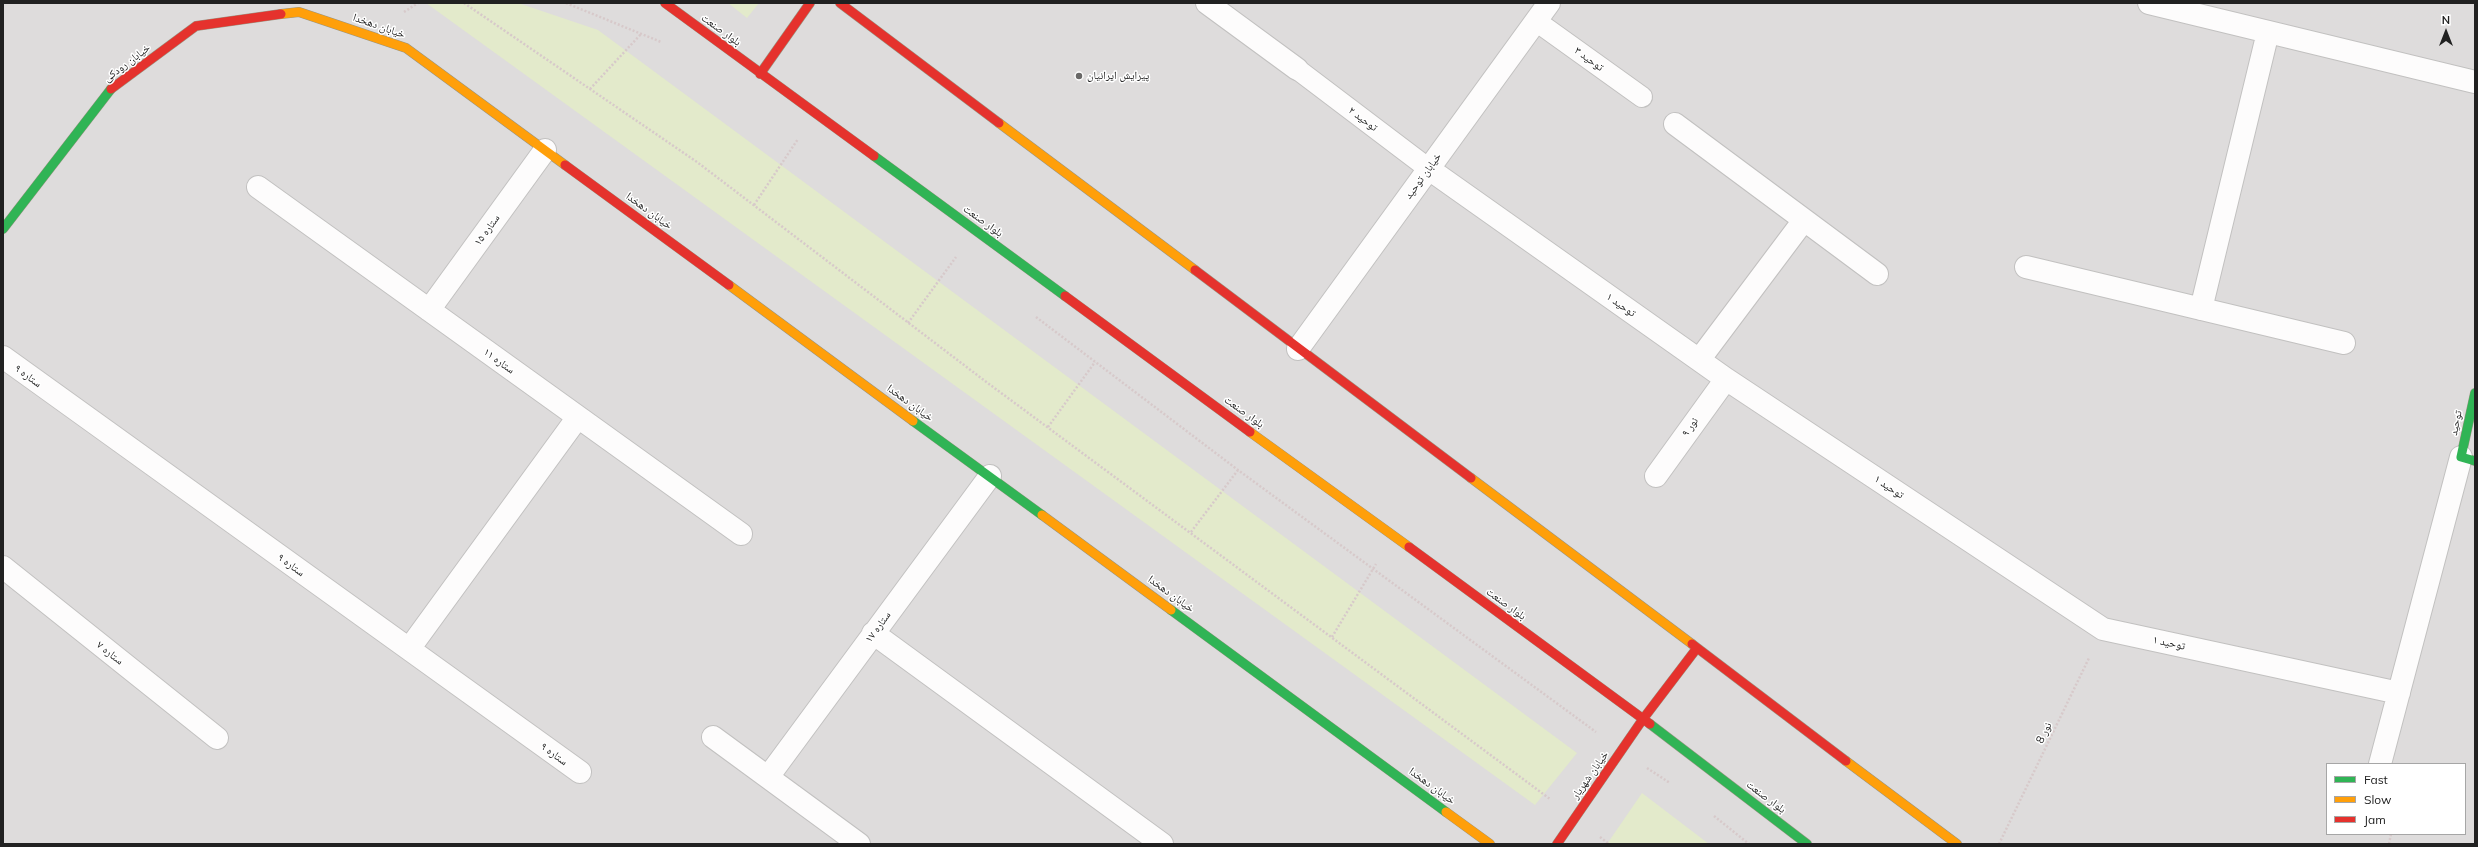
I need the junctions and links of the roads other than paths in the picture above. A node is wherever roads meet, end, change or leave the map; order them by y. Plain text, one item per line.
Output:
1 (665, 3) edge
2 (810, 3) edge
3 (840, 3) edge
4 (1549, 3) edge
5 (2149, 3) edge
6 (298, 7) edge
7 (1221, 7) edge
8 (1536, 21) junction
9 (2268, 32) junction
10 (1297, 69) joint
11 (760, 74) junction
12 (2475, 82) edge
13 (1642, 97) dead end
14 (1675, 124) dead end
15 (545, 150) junction
16 (1429, 169) junction
17 (258, 187) dead end
18 (1804, 220) junction
19 (3, 229) edge
20 (2026, 267) dead end
21 (1877, 274) dead end
22 (2201, 309) junction
23 (429, 310) junction
24 (2344, 343) dead end
25 (1298, 349) junction
26 (3, 358) edge
27 (1699, 360) junction
28 (1726, 379) junction
29 (2475, 393) edge
30 (578, 417) junction
31 (2468, 459) edge
32 (990, 476) junction
33 (1656, 476) dead end
34 (741, 534) dead end
35 (3, 567) edge
36 (874, 633) junction
37 (1697, 648) junction
38 (409, 649) junction
39 (2399, 693) junction
40 (1643, 719) junction
41 (713, 737) dead end
42 (217, 738) dead end
43 (2380, 763) edge
44 (580, 772) dead end
45 (768, 777) junction
46 (859, 844) edge
47 (1162, 844) edge
48 (1490, 844) edge
49 (1557, 844) edge
50 (1807, 844) edge
51 (1957, 844) edge

1 - 11 main road, بلوار صنعت
2 - 11 main road
3 - 25 main road
4 - 8 street, خیابان توحید
5 - 9 street
6 - 15 main road, خیابان دهخدا
6 - 19 main road, خیابان رودکی
7 - 10 street
8 - 13 lane, توحید ۳
8 - 16 street, خیابان توحید
9 - 12 street
9 - 22 street
10 - 16 lane, توحید ۲
11 - 40 main road, بلوار صنعت
14 - 18 street
15 - 23 street, ستاره ۱۵
15 - 32 main road, خیابان دهخدا
16 - 25 street, خیابان توحید
16 - 27 street, توحید ۱
17 - 23 street, ستاره ۱۱
18 - 21 street
18 - 27 street
20 - 22 street
22 - 24 street
23 - 30 street, ستاره ۱۱
25 - 37 main road
26 - 38 street, ستاره ۹
27 - 28 street, توحید ۱
28 - 33 street, نور ۹
28 - 39 street, توحید ۱
29 - 31 main road, توحید
30 - 34 street, ستاره ۱۱
30 - 38 street
31 - 39 street
32 - 36 street, ستاره ۱۷
32 - 48 main road, خیابان دهخدا
35 - 42 street, ستاره ۷
36 - 45 street, ستاره ۱۷
36 - 47 street
37 - 40 main road, خیابان شهریار
37 - 51 main road
38 - 44 street, ستاره ۹
39 - 43 street
40 - 49 main road, خیابان شهریار
40 - 50 main road, بلوار صنعت
41 - 45 street
45 - 46 street

